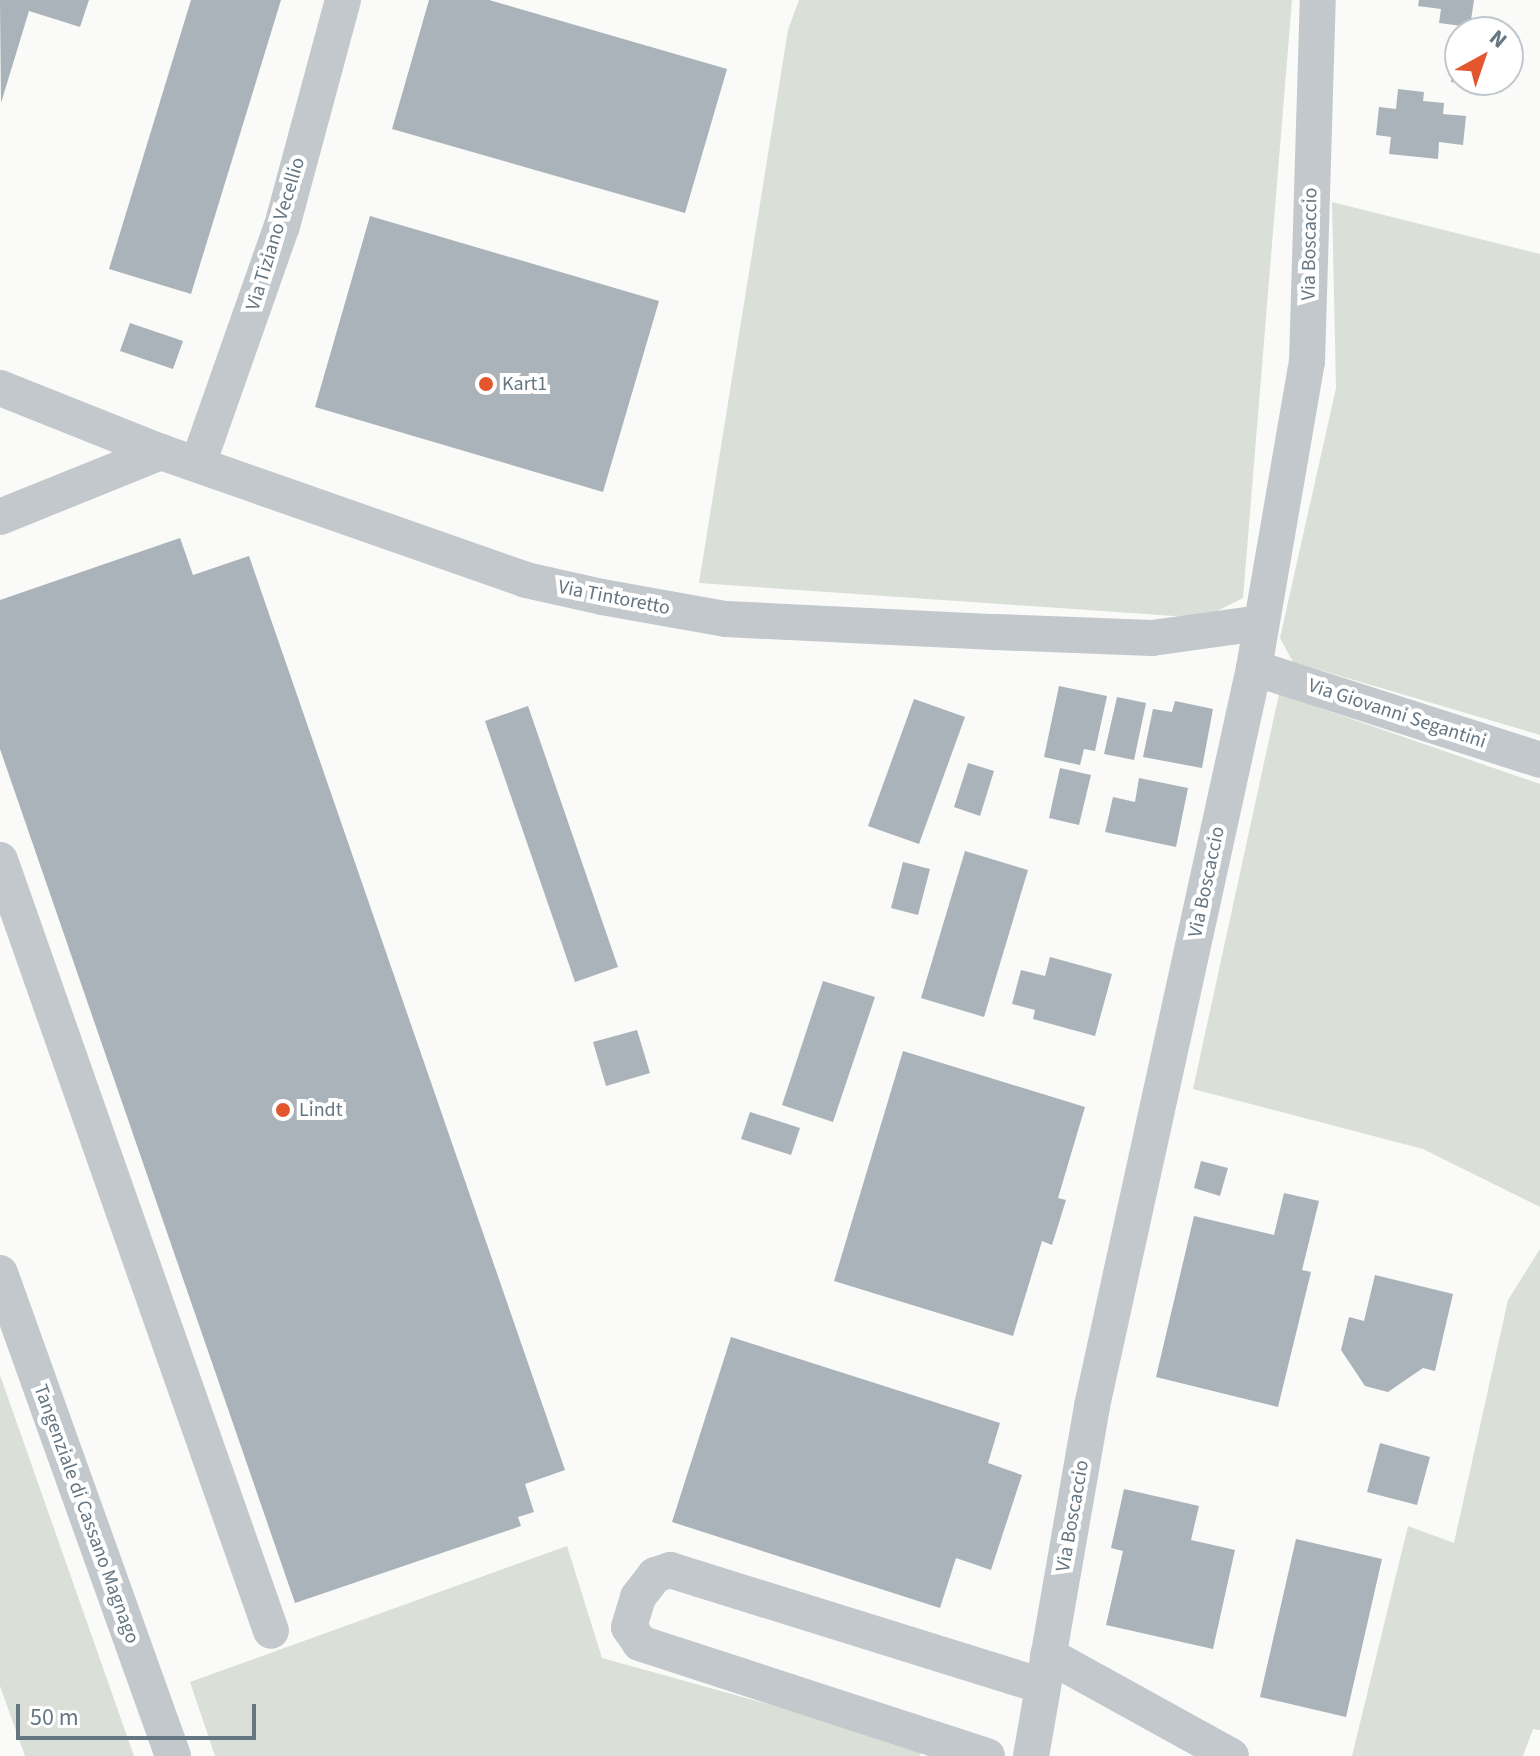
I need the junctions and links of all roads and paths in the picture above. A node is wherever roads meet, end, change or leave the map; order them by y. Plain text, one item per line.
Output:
1 (343, 0) edge
2 (1318, 0) edge
3 (0, 388) edge
4 (161, 452) junction
5 (198, 464) junction
6 (0, 517) edge
7 (1260, 623) junction
8 (1254, 668) junction
9 (1540, 760) edge
10 (0, 860) edge
11 (0, 1273) edge
12 (271, 1631) dead end
13 (1045, 1670) junction
14 (173, 1756) edge
15 (987, 1756) edge
16 (1031, 1756) edge
17 (1231, 1756) edge

1 - 5 street, Via Tiziano Vecellio
2 - 7 street, Via Boscaccio
3 - 4 street, Via Tintoretto
4 - 5 street, Via Tintoretto
4 - 6 street
5 - 7 street, Via Tintoretto
7 - 8 street, Via Boscaccio
8 - 9 street, Via Giovanni Segantini
8 - 13 street, Via Boscaccio
10 - 12 street
11 - 14 street, Tangenziale di Cassano Magnago
13 - 15 street
13 - 16 street, Via Boscaccio
13 - 17 street

